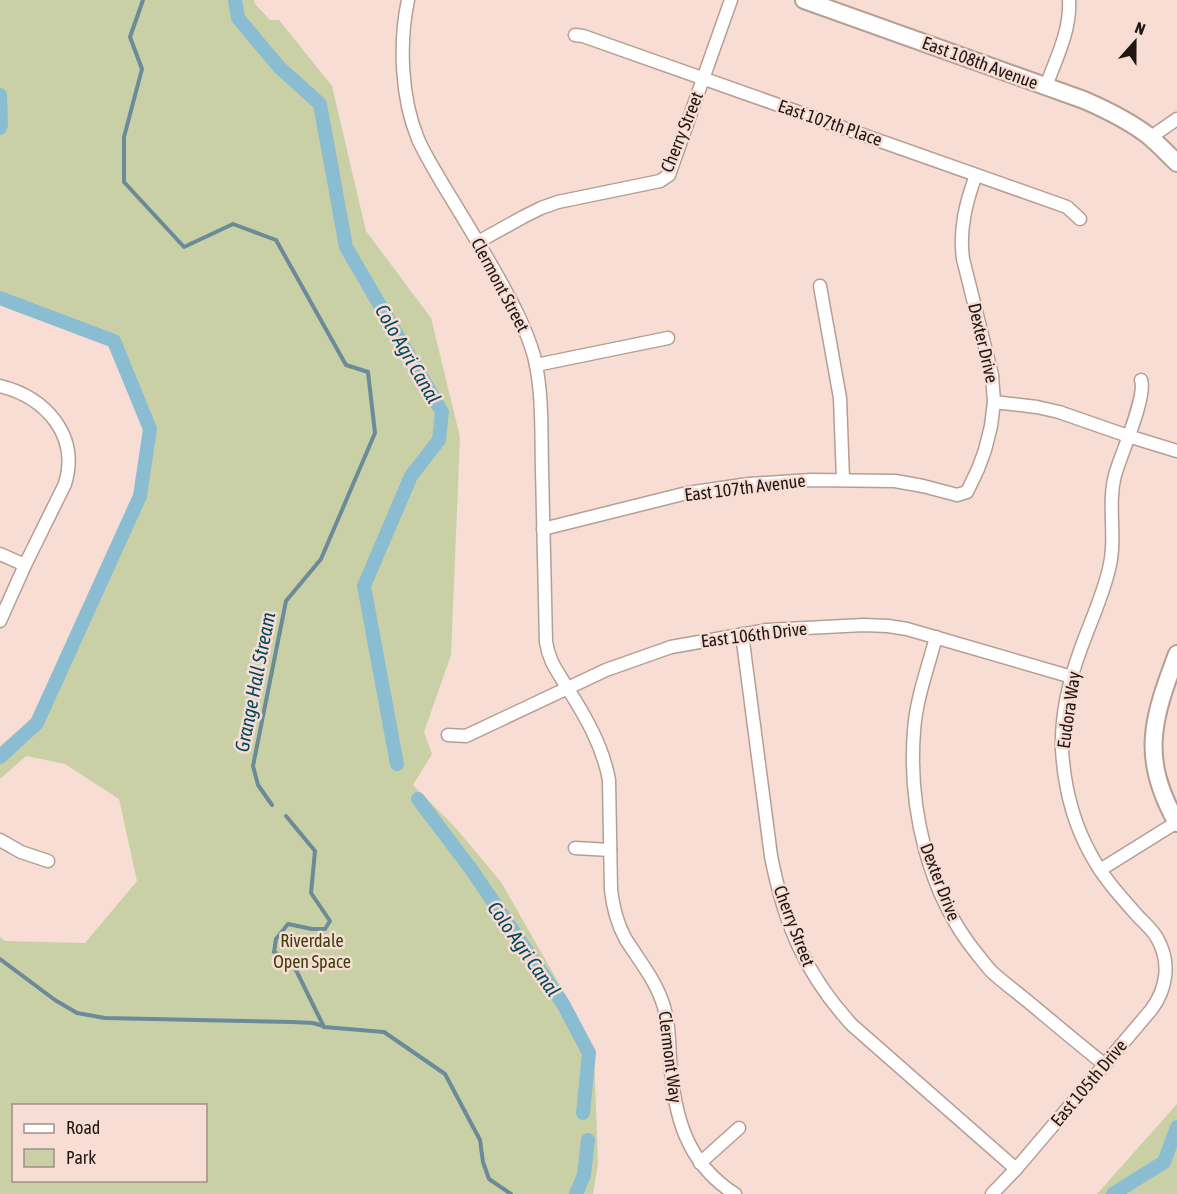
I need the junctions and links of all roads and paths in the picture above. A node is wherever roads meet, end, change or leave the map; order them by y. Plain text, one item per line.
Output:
1 (408, 0) edge
2 (731, 0) edge
3 (804, 0) edge
4 (1069, 0) edge
5 (575, 35) dead end
6 (703, 79) junction
7 (1046, 86) junction
8 (1177, 119) edge
9 (1151, 137) junction
10 (1177, 163) edge
11 (976, 175) junction
12 (1080, 219) dead end
13 (478, 242) junction
14 (820, 286) dead end
15 (668, 338) dead end
16 (536, 364) junction
17 (1141, 380) dead end
18 (0, 386) edge
19 (994, 402) junction
20 (1128, 436) junction
21 (1177, 451) edge
22 (843, 480) junction
23 (950, 494) joint
24 (543, 529) junction
25 (0, 554) edge
26 (25, 565) junction
27 (0, 621) edge
28 (742, 634) junction
29 (936, 637) junction
30 (1177, 654) edge
31 (1072, 677) junction
32 (568, 688) junction
33 (448, 735) dead end
34 (1177, 822) edge
35 (0, 840) edge
36 (575, 848) dead end
37 (610, 850) junction
38 (48, 861) dead end
39 (1100, 870) junction
40 (1160, 997) joint
41 (1105, 1065) junction
42 (739, 1128) dead end
43 (700, 1163) junction
44 (1016, 1169) junction
45 (735, 1194) edge
46 (992, 1194) edge

1 - 13 street, Clermont Street
2 - 6 street, Cherry Street
3 - 7 street, East 108th Avenue
4 - 7 street
5 - 6 street, East 107th Place
6 - 11 street, East 107th Place
6 - 13 street, Cherry Street
7 - 9 street, East 108th Avenue
8 - 9 street
9 - 10 street, East 108th Avenue
11 - 12 street, East 107th Place
11 - 19 street, Dexter Drive
13 - 16 street, Clermont Street
14 - 22 street
15 - 16 street
16 - 24 street, Clermont Street
17 - 20 street, Eudora Way
18 - 26 street
19 - 20 street
19 - 23 street, Dexter Drive
20 - 21 street
20 - 31 street, Eudora Way
22 - 23 street, East 107th Avenue
22 - 24 street, East 107th Avenue
24 - 32 street, Clermont Street
25 - 26 street
26 - 27 street
28 - 29 street, East 106th Drive
28 - 32 street, East 106th Drive
28 - 44 street, Cherry Street
29 - 31 street, East 106th Drive
29 - 41 street, Dexter Drive
30 - 34 street
31 - 39 street, Eudora Way
32 - 33 street, East 106th Drive
32 - 37 street, Clermont Way
34 - 39 street
35 - 38 street
36 - 37 street
37 - 43 street, Clermont Way
39 - 40 street, Eudora Way
40 - 41 street, East 105th Drive
41 - 44 street, East 105th Drive
42 - 43 street
43 - 45 street, Clermont Way
44 - 46 street

